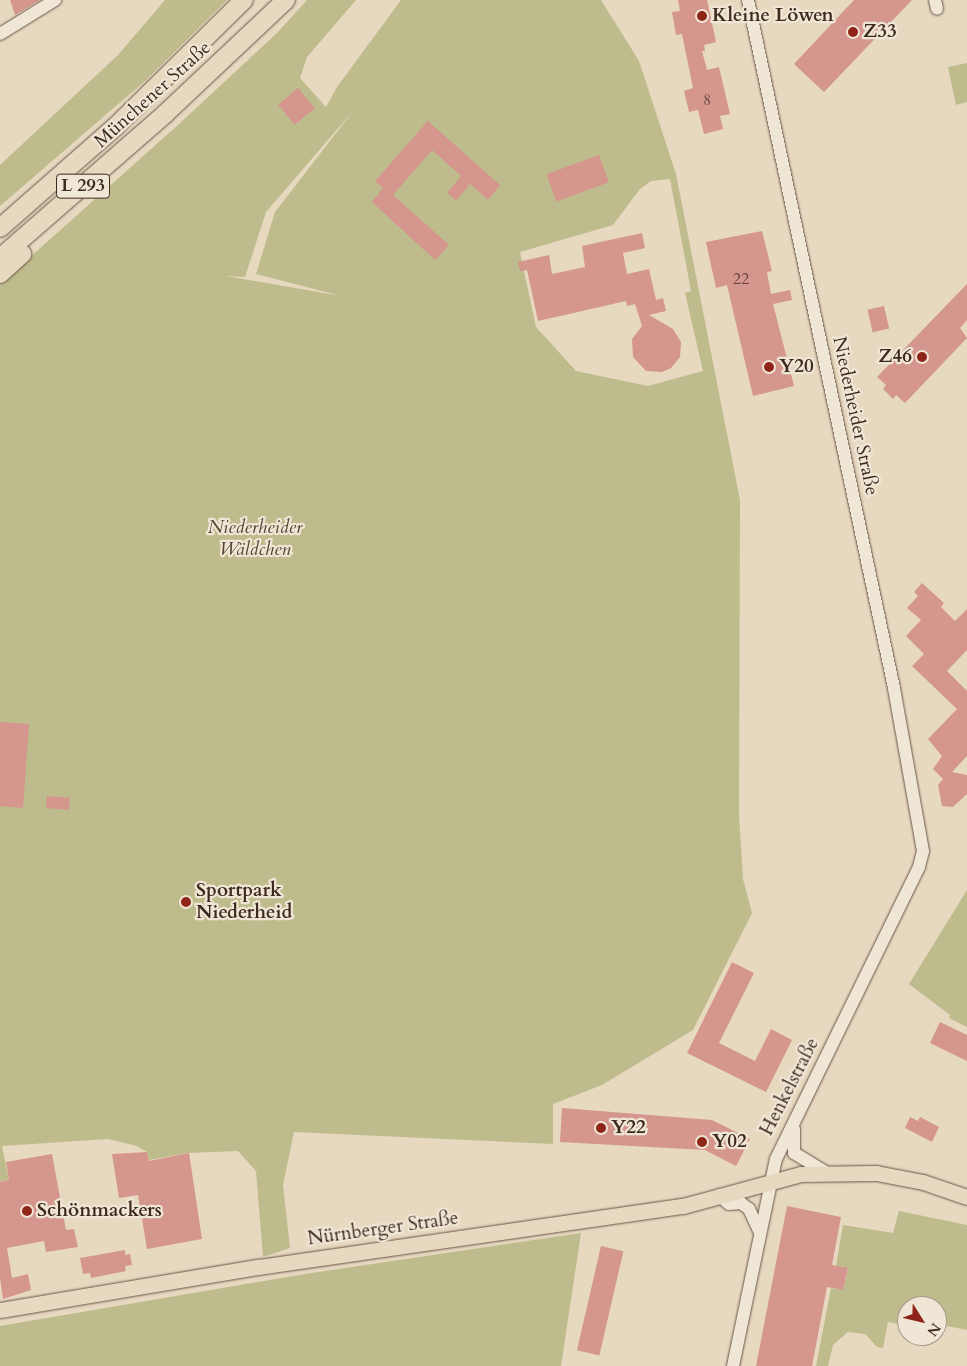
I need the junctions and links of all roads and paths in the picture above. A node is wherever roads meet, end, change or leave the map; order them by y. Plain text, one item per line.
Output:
1 (55, 0) edge
2 (244, 0) edge
3 (286, 0) edge
4 (748, 0) edge
5 (0, 34) edge
6 (77, 191) junction
7 (0, 228) edge
8 (0, 258) edge
9 (0, 274) edge
10 (924, 840) joint
11 (794, 1122) junction
12 (826, 1172) junction
13 (770, 1180) junction
14 (719, 1196) junction
15 (967, 1196) edge
16 (759, 1230) junction
17 (0, 1310) edge
18 (733, 1366) edge

1 - 5 street
2 - 7 highway, Münchener Straße / L 293
3 - 6 highway, Münchener Straße / L 293
4 - 10 street, Niederheider Straße
6 - 8 highway, Münchener Straße / L 293
6 - 9 highway
10 - 11 street, Henkelstraße
11 - 12 street
11 - 13 street, Henkelstraße
12 - 13 main road, Nürnberger Straße
12 - 15 main road, Nürnberger Straße
13 - 14 main road, Nürnberger Straße
13 - 16 street, Henkelstraße
14 - 16 street
14 - 17 main road, Nürnberger Straße
16 - 18 street, Henkelstraße

